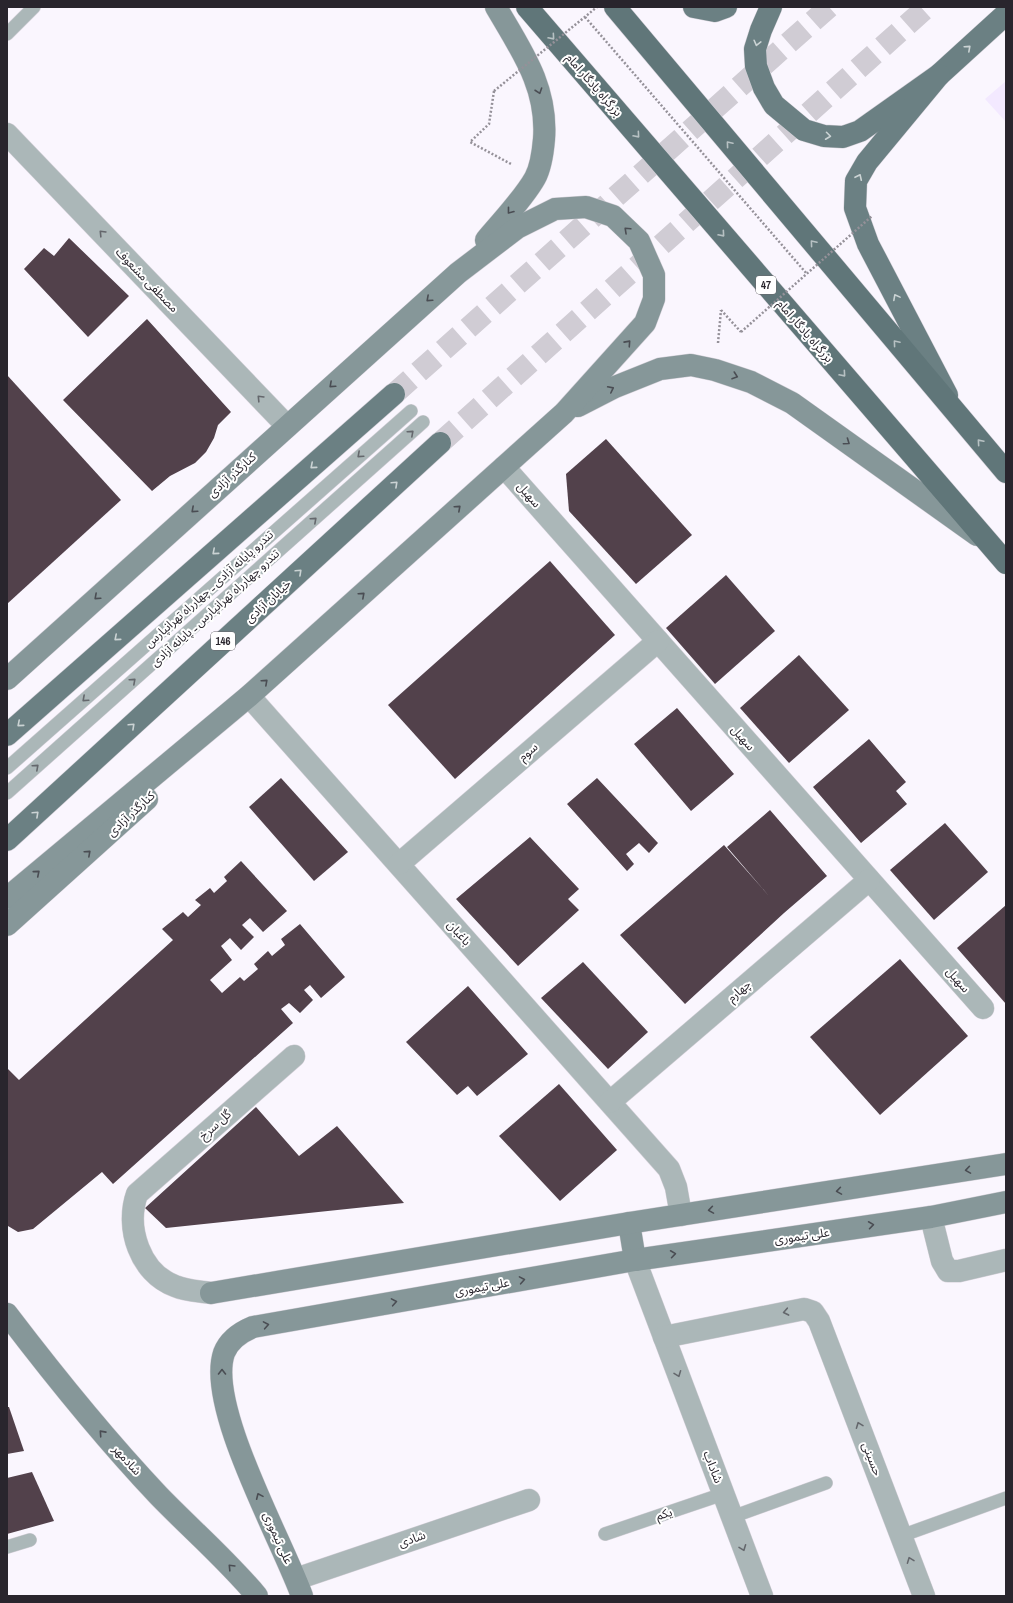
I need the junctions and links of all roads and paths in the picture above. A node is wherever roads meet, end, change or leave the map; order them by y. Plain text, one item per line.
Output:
1 (34, 7) edge
2 (496, 7) edge
3 (527, 7) edge
4 (597, 7) edge
5 (615, 7) edge
6 (694, 7) edge
7 (726, 7) edge
8 (771, 7) edge
9 (1006, 14) edge
10 (585, 17) junction
11 (7, 34) edge
12 (939, 74) junction
13 (7, 134) edge
14 (535, 178) junction
15 (872, 216) dead end
16 (458, 273) junction
17 (807, 274) junction
18 (716, 370) junction
19 (394, 394) tunnel mouth
20 (411, 410) dead end
21 (564, 413) junction
22 (960, 419) junction
23 (423, 422) dead end
24 (287, 426) junction
25 (440, 443) tunnel mouth
26 (504, 467) junction
27 (1006, 472) edge
28 (990, 546) junction
29 (1006, 563) edge
30 (658, 641) junction
31 (7, 679) edge
32 (249, 696) junction
33 (7, 735) edge
34 (7, 768) edge
35 (7, 793) edge
36 (7, 840) edge
37 (399, 864) junction
38 (869, 880) junction
39 (7, 898) edge
40 (7, 926) edge
41 (983, 1008) dead end
42 (294, 1056) dead end
43 (610, 1102) junction
44 (1006, 1164) edge
45 (1006, 1202) edge
46 (681, 1215) junction
47 (931, 1217) junction
48 (629, 1223) junction
49 (635, 1260) junction
50 (1006, 1260) edge
51 (211, 1293) joint
52 (7, 1314) edge
53 (664, 1337) junction
54 (7, 1340) edge
55 (59, 1382) junction
56 (826, 1483) dead end
57 (723, 1494) junction
58 (1006, 1498) edge
59 (528, 1500) dead end
60 (732, 1517) junction
61 (605, 1534) dead end
62 (901, 1536) junction
63 (30, 1540) dead end
64 (7, 1546) edge
65 (299, 1587) edge
66 (257, 1596) edge
67 (762, 1596) edge
68 (924, 1596) edge

1 - 11 lane
2 -> 14 main road
3 -> 28 highway, بزرگراه یادگار امام / 47
4 - 10 path, bridge
22 -> 5 highway
6 - 7 main road
8 -> 12 main road
12 -> 9 main road
10 - 14 path, bridge
10 - 17 path, bridge
22 -> 12 main road
24 -> 13 street, مصطفی مشعوف
14 -> 16 main road
15 - 17 path, bridge
21 -> 16 main road
16 -> 24 main road, کنارگذر آزادی
17 - 18 path, bridge
21 -> 18 main road
18 -> 28 main road
19 -> 33 main road
20 -> 34 lane, تندرو پایانه آزادی ـ چهارراه تهرانپارس
21 - 26 main road, کنارگذر آزادی
27 -> 22 highway
35 -> 23 lane, تندرو چهارراه تهرانپارس ـ پایانه آزادی
24 -> 31 main road, کنارگذر آزادی
36 -> 25 main road, خیابان آزادی / 146
26 - 30 street, سهیل
32 -> 26 main road, کنارگذر آزادی
28 - 29 highway, بزرگراه یادگار امام / 47
30 - 37 street, سوم
30 - 38 street, سهیل
32 - 37 street, باغبان
39 -> 32 main road, کنارگذر آزادی
40 -> 32 main road, کنارگذر آزادی
37 - 43 street, باغبان
38 - 41 street, سهیل
38 - 43 street, چهارم
42 - 51 street, گل سرخ
43 - 46 street, باغبان
44 -> 46 main road
45 - 47 main road, علی تیموری
46 - 48 main road
49 -> 47 main road, علی تیموری
47 - 50 street
48 - 49 main road
48 - 51 main road
49 - 53 street, شاداب
65 -> 49 main road, علی تیموری
52 - 55 main road, شادمهر
53 -> 57 street, شاداب
62 -> 53 street, حسینی
54 - 55 main road
66 -> 55 main road, شادمهر
56 - 60 lane
57 - 60 street, شاداب
57 - 61 lane, یکم
58 - 62 lane
59 - 65 street, شادی
60 -> 67 street, شاداب
68 -> 62 street, حسینی
63 - 64 lane

